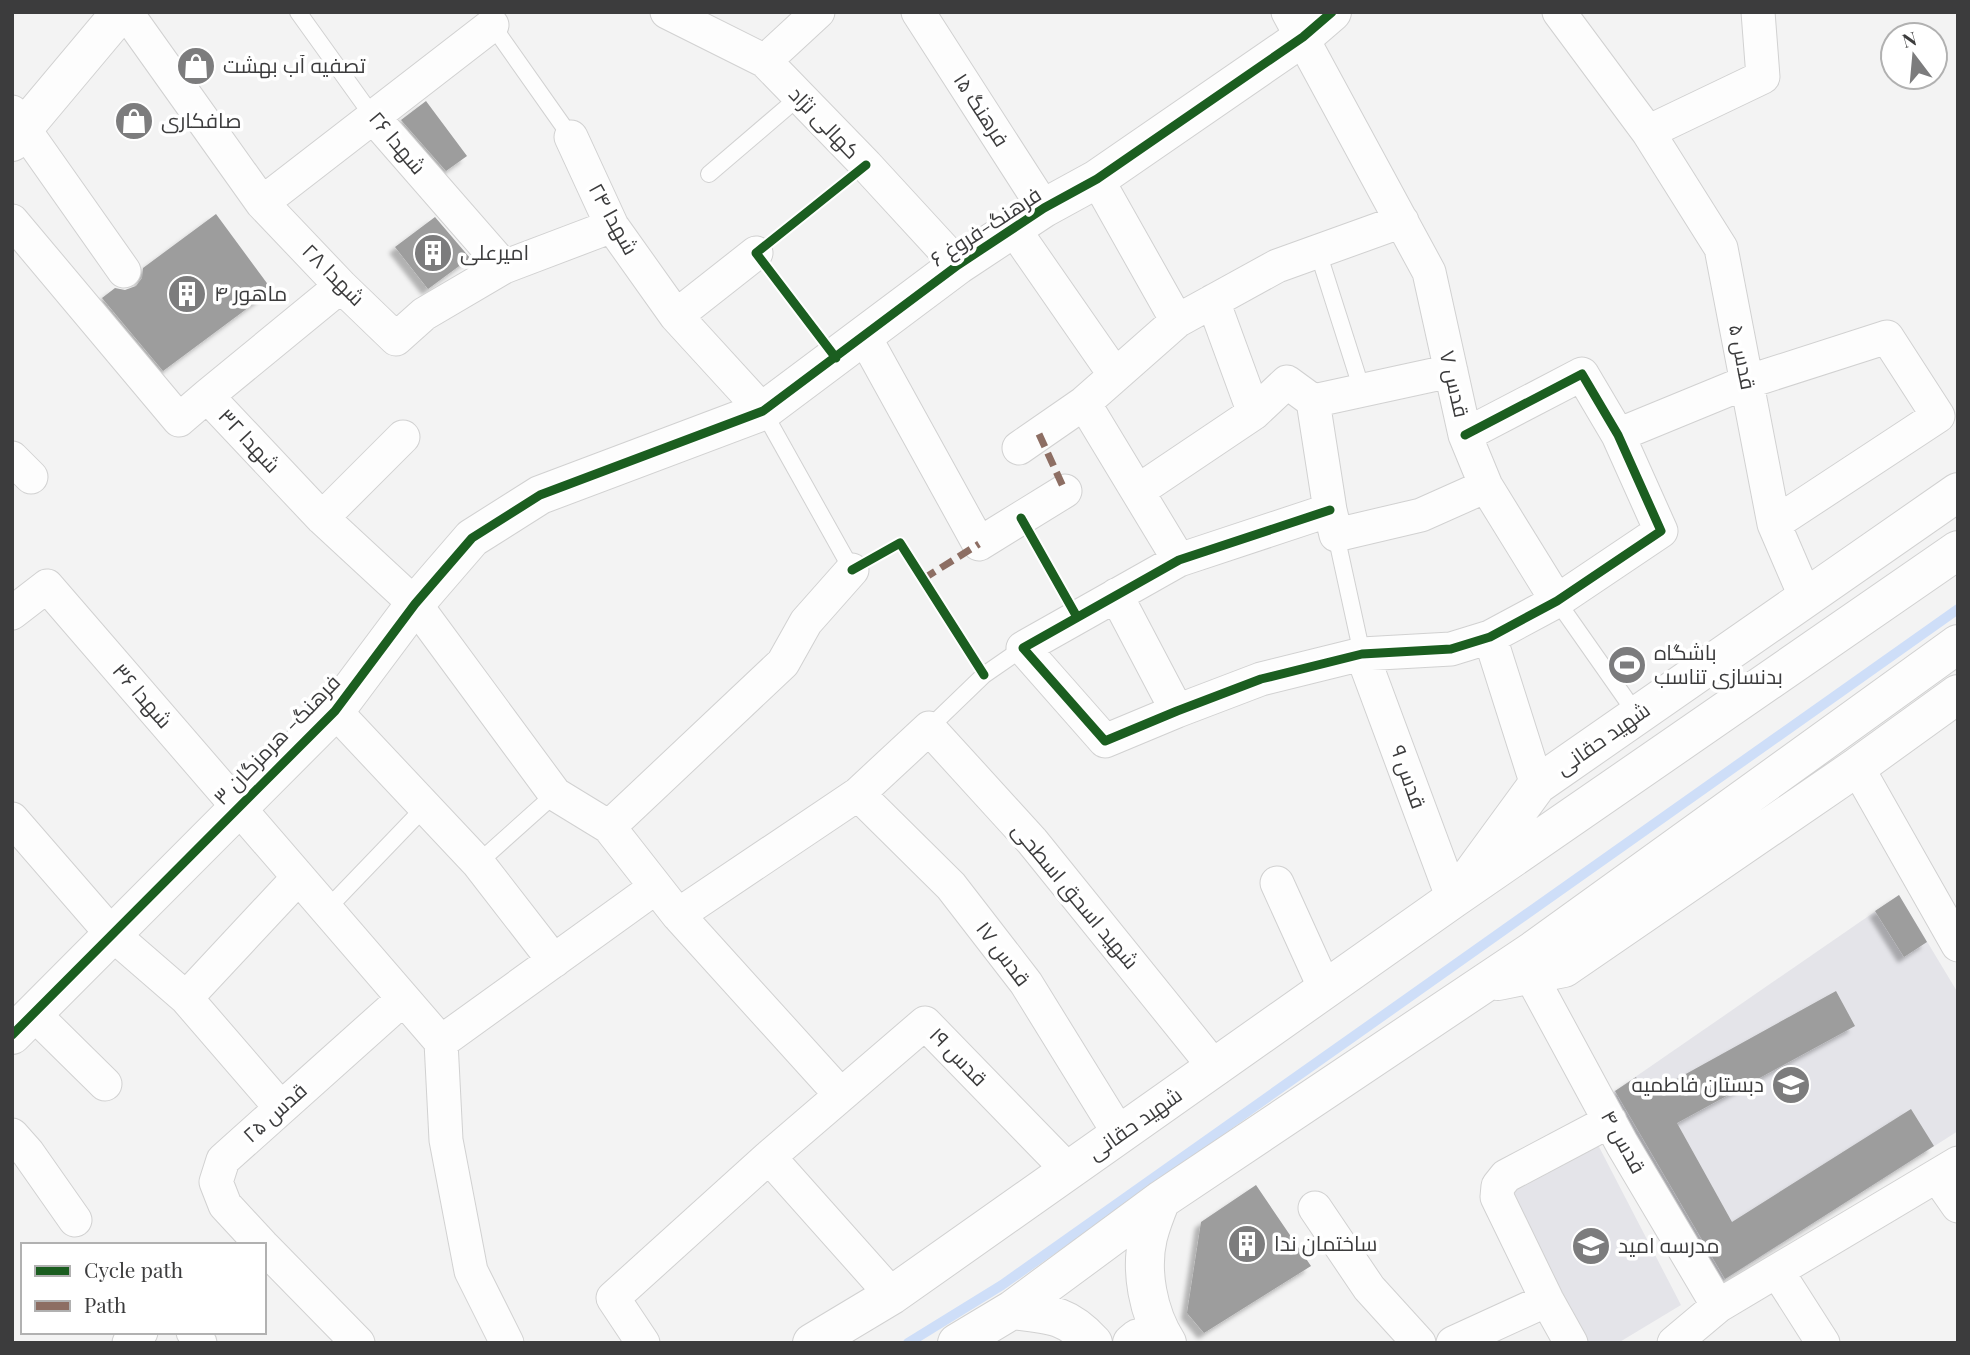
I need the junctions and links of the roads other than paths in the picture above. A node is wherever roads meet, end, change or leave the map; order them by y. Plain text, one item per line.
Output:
1 (124, 12) edge
2 (298, 12) edge
3 (918, 12) edge
4 (1332, 12) edge
5 (1559, 12) edge
6 (1758, 12) edge
7 (814, 13) edge
8 (676, 14) edge
9 (488, 19) edge
10 (1295, 24) edge
11 (765, 61) junction
12 (799, 97) junction
13 (374, 118) junction
14 (16, 128) edge
15 (1648, 132) junction
16 (571, 137) joint
17 (709, 174) dead end
18 (1097, 179) junction
19 (262, 203) junction
20 (1029, 218) junction
21 (12, 221) edge
22 (1402, 221) junction
23 (612, 226) junction
24 (1318, 252) junction
25 (756, 253) dead end
26 (958, 265) junction
27 (504, 267) junction
28 (124, 271) dead end
29 (341, 286) junction
30 (1213, 301) junction
31 (676, 316) junction
32 (1177, 321) junction
33 (863, 334) junction
34 (1451, 371) junction
35 (1115, 376) junction
36 (1747, 382) junction
37 (1362, 390) junction
38 (207, 396) junction
39 (1313, 401) junction
40 (1084, 403) junction
41 (763, 411) junction
42 (1254, 413) junction
43 (1465, 435) junction
44 (1618, 435) junction
45 (403, 437) dead end
46 (1018, 449) dead end
47 (652, 454) joint
48 (1486, 486) junction
49 (1065, 491) dead end
50 (1138, 491) junction
51 (1958, 492) edge
52 (322, 518) junction
53 (1333, 522) junction
54 (1774, 524) junction
55 (1958, 550) edge
56 (1179, 560) junction
57 (852, 570) joint
58 (1116, 595) junction
59 (1805, 596) junction
60 (1557, 601) junction
61 (415, 604) junction
62 (12, 613) edge
63 (1490, 636) junction
64 (1958, 644) edge
65 (1023, 648) junction
66 (1362, 654) junction
67 (1958, 694) edge
68 (1177, 710) junction
69 (335, 711) junction
70 (1637, 715) junction
71 (929, 728) junction
72 (1857, 767) junction
73 (1537, 785) junction
74 (555, 794) junction
75 (859, 794) junction
76 (237, 807) junction
77 (425, 807) junction
78 (12, 819) edge
79 (609, 827) junction
80 (478, 863) junction
81 (298, 878) junction
82 (1277, 883) dead end
83 (656, 887) junction
84 (1453, 899) junction
85 (326, 909) junction
86 (678, 915) junction
87 (111, 933) junction
88 (1958, 945) edge
89 (554, 961) junction
90 (1532, 963) junction
91 (1325, 991) junction
92 (186, 998) junction
93 (403, 999) junction
94 (23, 1024) edge
95 (441, 1042) junction
96 (1216, 1069) junction
97 (105, 1084) dead end
98 (841, 1095) junction
99 (281, 1108) junction
100 (1610, 1121) junction
101 (12, 1135) edge
102 (1120, 1135) junction
103 (769, 1157) junction
104 (1068, 1170) junction
105 (1947, 1170) edge
106 (1161, 1200) junction
107 (1958, 1206) edge
108 (1315, 1208) dead end
109 (75, 1220) dead end
110 (258, 1243) edge
111 (266, 1251) edge
112 (1777, 1271) junction
113 (891, 1295) junction
114 (1547, 1300) junction
115 (1718, 1306) junction
116 (1012, 1310) junction
117 (1154, 1340) edge
118 (358, 1343) edge
119 (507, 1343) edge
120 (643, 1343) edge
121 (812, 1343) edge
122 (957, 1343) edge
123 (1093, 1343) edge
124 (1419, 1343) edge
125 (1453, 1343) edge
126 (1571, 1343) edge
127 (1674, 1343) edge
128 (1822, 1343) edge

1 - 14 main road
1 - 19 street, شهدا ۲۸
2 - 13 lane, شهدا ۲۶
3 - 20 street, فرهنگ ۱۵
4 - 10 main road, فرهنگ-فروغ ۶
5 - 15 street, قدس ۵
6 - 15 street
7 - 11 street
8 - 11 street, کهالی نژاد
9 - 13 street
9 - 16 lane, شهدا ۲۴
10 - 18 main road, فرهنگ-فروغ ۶
10 - 22 street, قدس ۷
11 - 12 street, کهالی نژاد
12 - 17 lane
12 - 26 street, کهالی نژاد
13 - 19 street
13 - 27 street, شهدا ۲۶
14 - 28 street
15 - 36 street, قدس ۵
16 - 23 street, شهدا ۲۴
18 - 20 main road, فرهنگ-فروغ ۶
18 - 32 street
19 - 29 street, شهدا ۲۸
20 - 26 main road, فرهنگ-فروغ ۶
20 - 35 street, فرهنگ ۱۵
21 - 38 street, شهدا ۳۲
22 - 24 street
22 - 34 street, قدس ۷
23 - 27 street, شهدا ۲۸
23 - 31 street, شهدا ۲۴
24 - 30 street
24 - 37 lane
25 - 31 street
26 - 33 main road, فرهنگ-فروغ ۶
27 - 29 street, شهدا ۲۸
29 - 38 street
30 - 32 street
30 - 42 street
31 - 41 street, شهدا ۲۴
32 - 35 street
33 - 41 main road, فرهنگ-فروغ ۶
33 - 49 street
34 - 37 street
34 - 43 street, قدس ۷
35 - 40 street
36 - 44 street
36 - 54 street, قدس ۵
36 - 54 street
37 - 39 street
38 - 52 street, شهدا ۳۲
39 - 42 street
39 - 53 street
40 - 46 street
40 - 50 street
41 - 47 main road, فرهنگ-فروغ ۶
41 - 57 lane
42 - 50 street
43 - 44 street
43 - 48 street, قدس ۷
44 - 60 street
45 - 52 street
47 - 61 main road, فرهنگ- هرمزگان ۳
48 - 53 street
48 - 60 street, قدس ۷
50 - 56 street
51 - 59 main road, شهید حقانی
52 - 61 street, شهدا ۳۲
53 - 56 street
53 - 66 lane
54 - 59 street, قدس ۵
55 - 84 main road, شهید حقانی
56 - 58 street
57 - 79 street
58 - 65 street
58 - 68 street
59 - 70 main road, شهید حقانی
60 - 63 street
60 - 70 lane, قدس ۷
61 - 69 main road, فرهنگ- هرمزگان ۳
61 - 74 street, شهدا ۳۲
62 - 76 street, شهدا ۳۶
63 - 66 street
63 - 73 street
64 - 90 main road
65 - 68 street
65 - 71 lane
66 - 68 street
66 - 84 street, قدس ۹
67 - 72 main road
69 - 76 main road, فرهنگ- هرمزگان ۳
69 - 77 street
70 - 73 main road, شهید حقانی
71 - 75 street
71 - 96 street, شهید اسحق اسطحی
72 - 88 street
72 - 90 main road
73 - 84 main road, شهید حقانی
74 - 79 street
74 - 80 lane
75 - 86 street
75 - 102 street, قدس ۱۷
76 - 81 street, شهدا ۳۶
76 - 87 main road, فرهنگ- هرمزگان ۳
77 - 80 street
77 - 85 lane
78 - 87 street
79 - 83 street
80 - 89 street
81 - 85 street, شهدا ۳۶
81 - 92 street
82 - 91 street
83 - 86 street
83 - 89 street
84 - 91 main road, شهید حقانی
85 - 93 street, شهدا ۳۶
86 - 98 street
87 - 92 street
87 - 94 main road, فرهنگ- هرمزگان ۳
89 - 95 street
90 - 100 street, قدس ۴
90 - 106 main road
91 - 96 main road, شهید حقانی
92 - 99 street
93 - 95 street, شهدا ۳۶
93 - 99 street, قدس ۲۵
94 - 97 street
95 - 119 street
96 - 102 main road, شهید حقانی
98 - 103 street
98 - 104 street, قدس ۱۹
99 - 110 street, قدس ۲۵
100 - 114 street
100 - 115 street, قدس ۴
101 - 109 street
102 - 104 main road, شهید حقانی
103 - 113 street
103 - 120 street
104 - 113 main road, شهید حقانی
105 - 107 street
105 - 112 street
106 - 116 main road
106 - 117 main road
108 - 124 street
111 - 118 street, قدس ۲۵
112 - 115 street
112 - 128 street
113 - 121 main road, شهید حقانی
114 - 125 street
114 - 126 street
115 - 127 street
116 - 122 main road
116 - 123 main road

